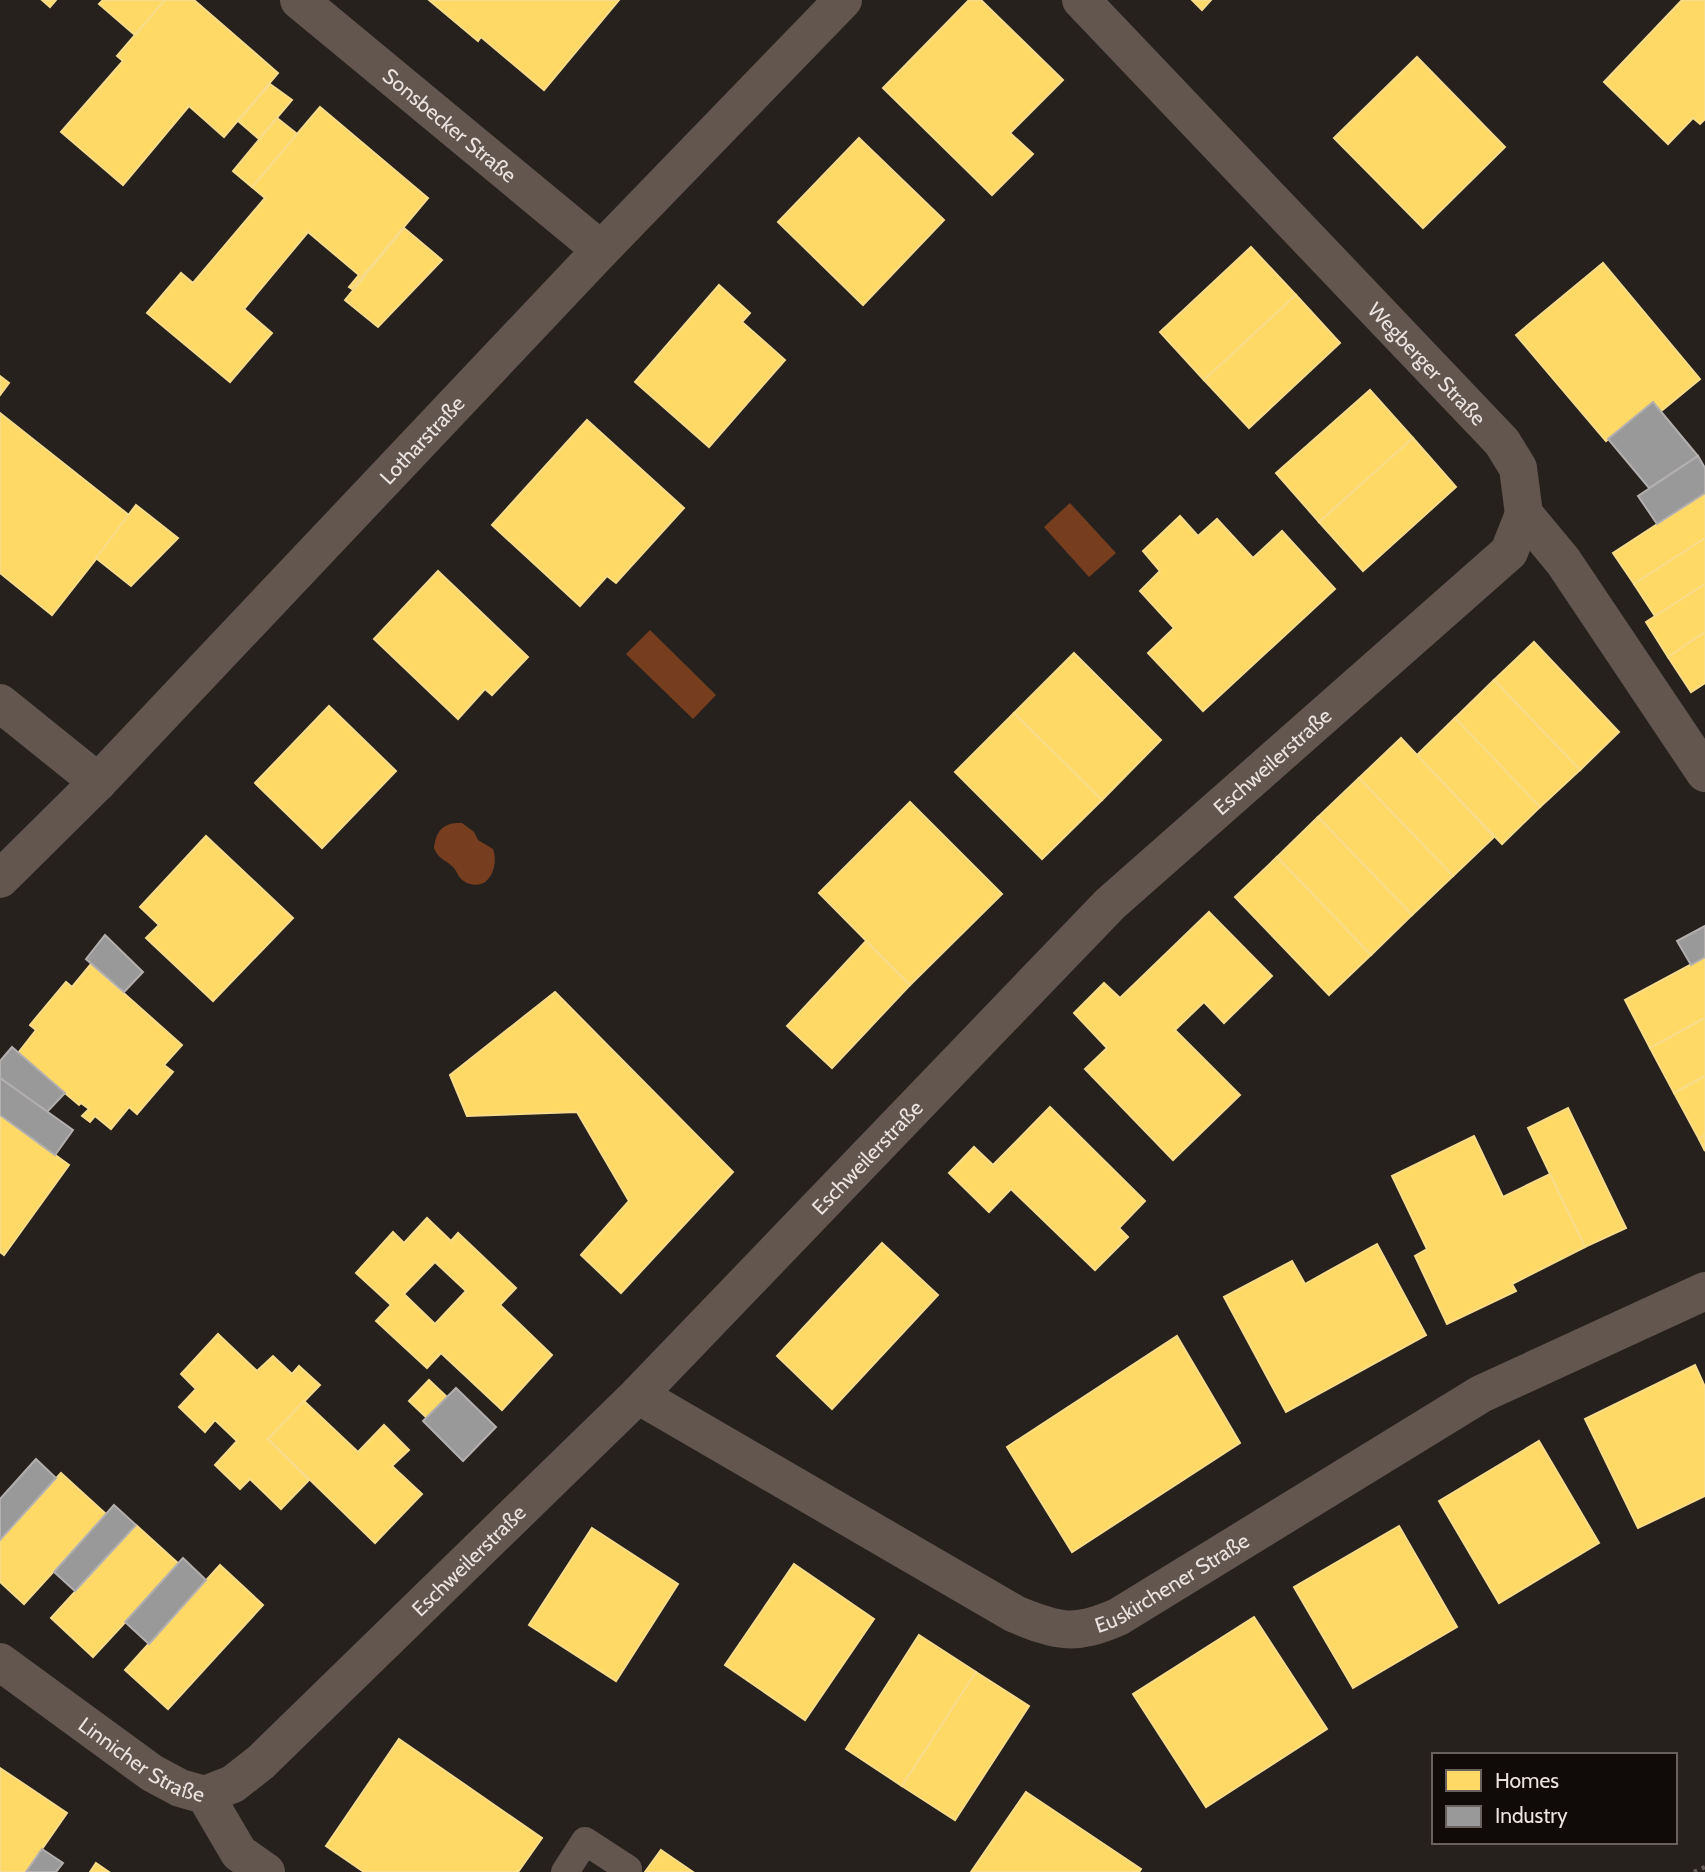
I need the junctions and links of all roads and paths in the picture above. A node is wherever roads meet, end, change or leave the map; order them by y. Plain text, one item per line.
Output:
1 (299, 0) edge
2 (843, 0) edge
3 (1081, 0) edge
4 (601, 250) junction
5 (1524, 514) junction
6 (0, 703) edge
7 (1705, 773) edge
8 (98, 782) junction
9 (0, 879) edge
10 (1705, 1291) edge
11 (638, 1395) junction
12 (0, 1662) edge
13 (205, 1795) junction
14 (1705, 1867) edge
15 (628, 1869) dead end
16 (266, 1872) edge
17 (565, 1872) edge
18 (1694, 1872) edge

1 - 4 street, Sonsbecker Straße
2 - 4 street, Lotharstraße
3 - 5 street, Wegberger Straße
4 - 8 street, Lotharstraße
5 - 7 street
5 - 11 street, Eschweilerstraße
6 - 8 street
8 - 9 street, Lotharstraße
10 - 11 street, Euskirchener Straße
11 - 13 street, Eschweilerstraße
12 - 13 street, Linnicher Straße
13 - 16 street, Linnicher Straße
14 - 18 path
15 - 17 lane

